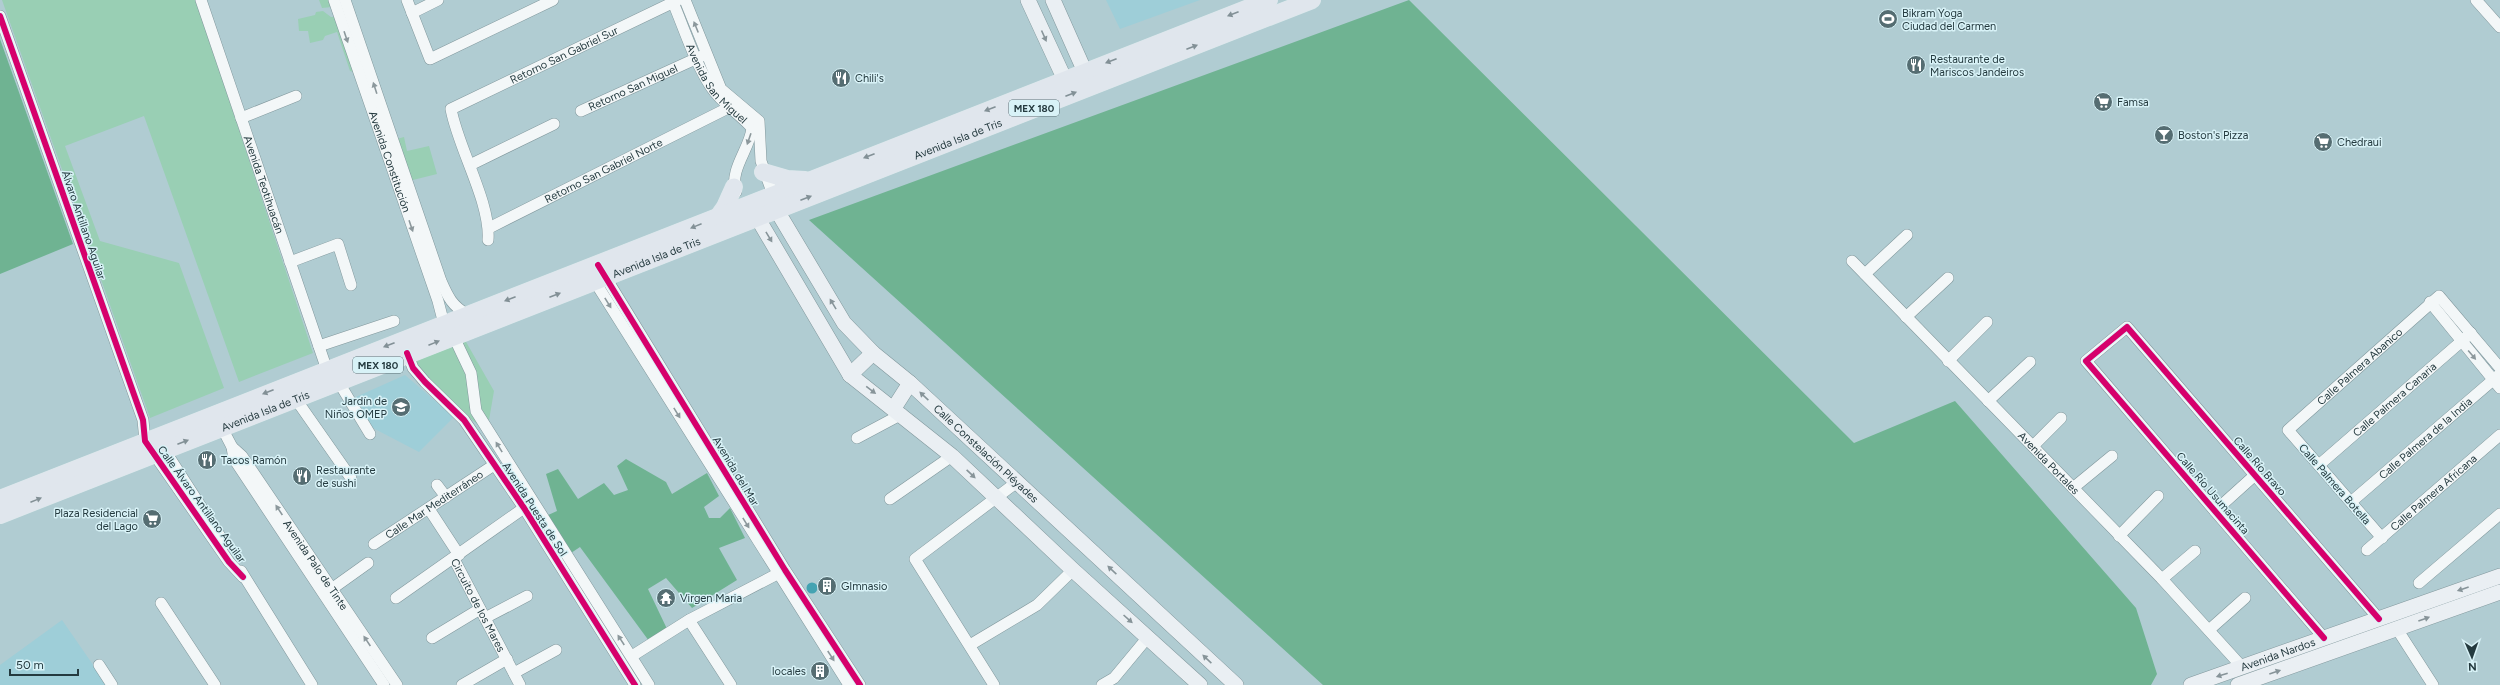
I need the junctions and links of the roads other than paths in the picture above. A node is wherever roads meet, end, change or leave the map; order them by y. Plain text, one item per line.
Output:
1 (201, 0) edge
2 (334, 0) edge
3 (345, 0) edge
4 (407, 0) edge
5 (438, 0) edge
6 (553, 0) edge
7 (685, 0) edge
8 (1028, 0) edge
9 (1053, 0) edge
10 (1269, 0) edge
11 (1312, 0) edge
12 (2476, 0) edge
13 (674, 1) edge
14 (412, 13) junction
15 (0, 16) edge
16 (2500, 27) edge
17 (702, 56) junction
18 (1085, 72) junction
19 (1064, 80) junction
20 (296, 96) dead end
21 (728, 108) junction
22 (377, 110) junction
23 (581, 111) dead end
24 (241, 118) junction
25 (554, 124) dead end
26 (470, 165) junction
27 (763, 172) junction
28 (809, 180) junction
29 (734, 187) junction
30 (774, 202) junction
31 (751, 212) junction
32 (718, 217) junction
33 (489, 228) junction
34 (1907, 235) dead end
35 (488, 240) dead end
36 (1852, 261) dead end
37 (290, 262) junction
38 (596, 272) junction
39 (1864, 274) junction
40 (1948, 278) dead end
41 (436, 283) junction
42 (352, 285) dead end
43 (2430, 302) junction
44 (468, 314) junction
45 (1906, 317) junction
46 (394, 321) dead end
47 (1987, 322) dead end
48 (448, 330) junction
49 (2471, 333) junction
50 (2461, 342) junction
51 (319, 346) junction
52 (408, 346) junction
53 (873, 353) junction
54 (1948, 361) junction
55 (2086, 361) joint
56 (2030, 362) dead end
57 (2500, 368) edge
58 (332, 375) junction
59 (850, 375) junction
60 (2496, 377) edge
61 (910, 383) junction
62 (2500, 388) edge
63 (295, 398) junction
64 (1988, 401) junction
65 (476, 411) junction
66 (898, 411) junction
67 (2062, 418) dead end
68 (218, 420) junction
69 (464, 420) junction
70 (2288, 430) joint
71 (370, 434) dead end
72 (2500, 435) edge
73 (857, 438) dead end
74 (155, 445) junction
75 (2033, 446) junction
76 (952, 456) junction
77 (2112, 456) dead end
78 (494, 465) junction
79 (2319, 465) junction
80 (2255, 475) junction
81 (351, 478) dead end
82 (1018, 482) junction
83 (438, 485) dead end
84 (2073, 488) junction
85 (2158, 496) dead end
86 (446, 497) junction
87 (0, 499) edge
88 (890, 499) dead end
89 (997, 499) junction
90 (2351, 502) junction
91 (524, 508) junction
92 (428, 509) junction
93 (2215, 510) junction
94 (2500, 514) edge
95 (0, 515) edge
96 (2119, 536) junction
97 (2382, 538) junction
98 (374, 544) dead end
99 (2367, 550) dead end
100 (2195, 551) dead end
101 (456, 557) junction
102 (368, 563) dead end
103 (1073, 570) junction
104 (782, 572) junction
105 (2500, 576) edge
106 (2162, 579) junction
107 (2419, 583) dead end
108 (328, 592) junction
109 (2500, 592) edge
110 (527, 596) dead end
111 (396, 598) dead end
112 (2245, 598) dead end
113 (161, 602) dead end
114 (483, 614) junction
115 (2379, 619) junction
116 (689, 620) junction
117 (2397, 629) junction
118 (2209, 630) junction
119 (1148, 637) junction
120 (432, 638) dead end
121 (2324, 638) junction
122 (970, 645) junction
123 (556, 650) dead end
124 (632, 656) junction
125 (373, 659) junction
126 (507, 659) junction
127 (99, 665) dead end
128 (2243, 668) junction
129 (514, 673) junction
130 (112, 685) edge
131 (215, 685) edge
132 (312, 685) edge
133 (384, 685) edge
134 (397, 685) edge
135 (462, 685) edge
136 (520, 685) edge
137 (635, 685) edge
138 (649, 685) edge
139 (731, 685) edge
140 (850, 685) edge
141 (860, 685) edge
142 (994, 685) edge
143 (1102, 685) edge
144 (1200, 685) edge
145 (1236, 685) edge
146 (2191, 685) edge
147 (2238, 685) edge
148 (2433, 685) edge

1 - 24 street, Avenida Teotihuacán
2 -> 22 street, Avenida Constitución
22 -> 3 street, Avenida Constitución
4 - 14 street
5 - 14 street
6 - 14 street
17 -> 7 street, Avenida San Miguel
8 -> 19 main road
9 - 18 main road
10 -> 18 main road, Avenida Isla de Tris / MEX 180
30 -> 11 main road, Avenida Isla de Tris / MEX 180
12 - 16 street
13 - 17 street, Avenida San Miguel
13 - 26 street, Retorno San Gabriel Sur
15 - 74 street, Álvaro Antillano Aguilar
17 - 21 street, Avenida San Miguel
17 - 23 street, Retorno San Miguel
17 - 27 street, Avenida San Miguel
18 - 19 main road, Avenida Isla de Tris / MEX 180
19 -> 28 main road, Avenida Isla de Tris / MEX 180
20 - 24 street
21 -> 29 street, Avenida San Miguel
21 - 33 street, Retorno San Gabriel Norte
22 - 41 street, Avenida Constitución
24 - 37 street, Avenida Teotihuacán
25 - 26 street
26 - 33 street
27 - 28 main road
27 - 30 street, Avenida San Miguel
28 - 30 main road, Avenida Isla de Tris / MEX 180
29 - 31 street
29 - 32 main road
30 - 31 main road, Avenida Isla de Tris / MEX 180
53 -> 30 main road, Calle Constelación Pléyades
31 - 32 main road, Avenida Isla de Tris / MEX 180
31 - 38 main road, Avenida Isla de Tris / MEX 180
31 -> 59 main road
32 -> 38 main road, Avenida Isla de Tris / MEX 180
33 - 35 street
34 - 39 street
36 - 39 street, Avenida Portales
37 - 42 street
37 - 51 street, Avenida Teotihuacán
38 -> 44 main road, Avenida Isla de Tris / MEX 180
48 -> 38 main road, Avenida Isla de Tris / MEX 180
38 - 104 street, Avenida del Mar
39 - 45 street, Avenida Portales
40 - 45 street
41 - 44 street, Avenida Constitución
41 - 48 street, Avenida Constitución
43 - 49 street
43 - 50 street
43 - 70 street, Calle Palmera Abanico
44 - 48 main road, Avenida Isla de Tris / MEX 180
45 - 54 street, Avenida Portales
46 - 51 street
47 - 54 street
48 - 52 main road, Avenida Isla de Tris / MEX 180
48 - 65 street, Avenida Puesta de Sol
49 - 50 street, Calle Palmera Canaria
49 - 57 street
50 -> 60 street
50 - 79 street, Calle Palmera Canaria
51 - 58 street, Avenida Teotihuacán
52 - 58 main road, Avenida Isla de Tris / MEX 180
52 - 69 street, Avenida Puesta de Sol
53 - 59 main road
53 - 61 main road, Calle Constelación Pléyades
54 - 64 street, Avenida Portales
55 - 80 street, Calle Río Bravo
55 - 93 street, Calle Río Usumacinta
56 - 64 street
58 - 63 main road, Avenida Isla de Tris / MEX 180
58 -> 68 main road, Avenida Isla de Tris / MEX 180
58 - 71 street, Avenida Teotihuacán
59 -> 66 main road
60 - 62 street
60 - 90 street, Calle Palmera de la India
61 - 66 main road
82 -> 61 main road, Calle Constelación Pléyades
63 - 68 main road, Avenida Isla de Tris / MEX 180
63 - 81 street
64 - 75 street, Avenida Portales
65 - 69 street
124 -> 65 street, Avenida Puesta de Sol
66 - 73 street
66 - 76 main road
67 - 75 street
68 - 74 main road, Avenida Isla de Tris / MEX 180
68 - 108 street, Avenida Palo de Tinte
69 - 78 street, Avenida Puesta de Sol
70 - 79 street, Calle Palmera Botella
72 - 97 street, Calle Palmera Africana
74 - 87 main road, Avenida Isla de Tris / MEX 180
95 -> 74 main road, Avenida Isla de Tris / MEX 180
74 - 132 street, Calle Álvaro Antillano Aguilar
75 - 84 street, Avenida Portales
76 - 88 street
76 -> 89 main road
77 - 84 street
78 - 86 street, Calle Mar Mediterráneo
78 - 91 street, Avenida Puesta de Sol
79 - 90 street, Calle Palmera Botella
80 - 93 street
80 - 115 street, Calle Río Bravo
82 - 89 street
145 -> 82 main road, Calle Constelación Pléyades
83 - 86 street
84 - 96 street, Avenida Portales
85 - 96 street
86 - 92 street, Calle Mar Mediterráneo
89 - 103 main road
89 - 122 street
90 - 97 street, Calle Palmera Botella
91 - 101 street, Circuito de los Mares
91 - 137 street, Avenida Puesta de Sol
92 - 98 street, Calle Mar Mediterráneo
92 - 101 street
93 - 121 street, Calle Río Usumacinta
94 - 107 street
96 - 106 street, Avenida Portales
97 - 99 street, Calle Palmera Africana
100 - 106 street
101 - 111 street
101 - 114 street, Circuito de los Mares
102 - 108 street
103 -> 119 main road
103 - 122 street
104 - 116 street
104 -> 140 street, Avenida del Mar
104 - 141 street, Avenida del Mar
105 -> 115 main road, Avenida Nardos
106 - 118 street, Avenida Portales
108 - 125 street, Avenida Palo de Tinte
117 -> 109 main road, Avenida Nardos
110 - 114 street
112 - 118 street
113 - 131 street
114 - 120 street
114 - 126 street, Circuito de los Mares
115 - 121 main road, Avenida Nardos
116 - 124 street
116 - 139 street
147 -> 117 main road, Avenida Nardos
117 - 148 street
118 - 128 street, Avenida Portales
119 - 143 street
119 - 144 main road
121 - 128 main road, Avenida Nardos
122 - 142 street
123 - 129 street
124 - 138 street, Avenida Puesta de Sol
125 - 133 street, Avenida Palo de Tinte
125 - 134 street, Avenida Palo de Tinte
126 - 129 street, Circuito de los Mares
126 - 135 street
127 - 130 street
128 -> 146 main road, Avenida Nardos
129 - 136 street, Circuito de los Mares

